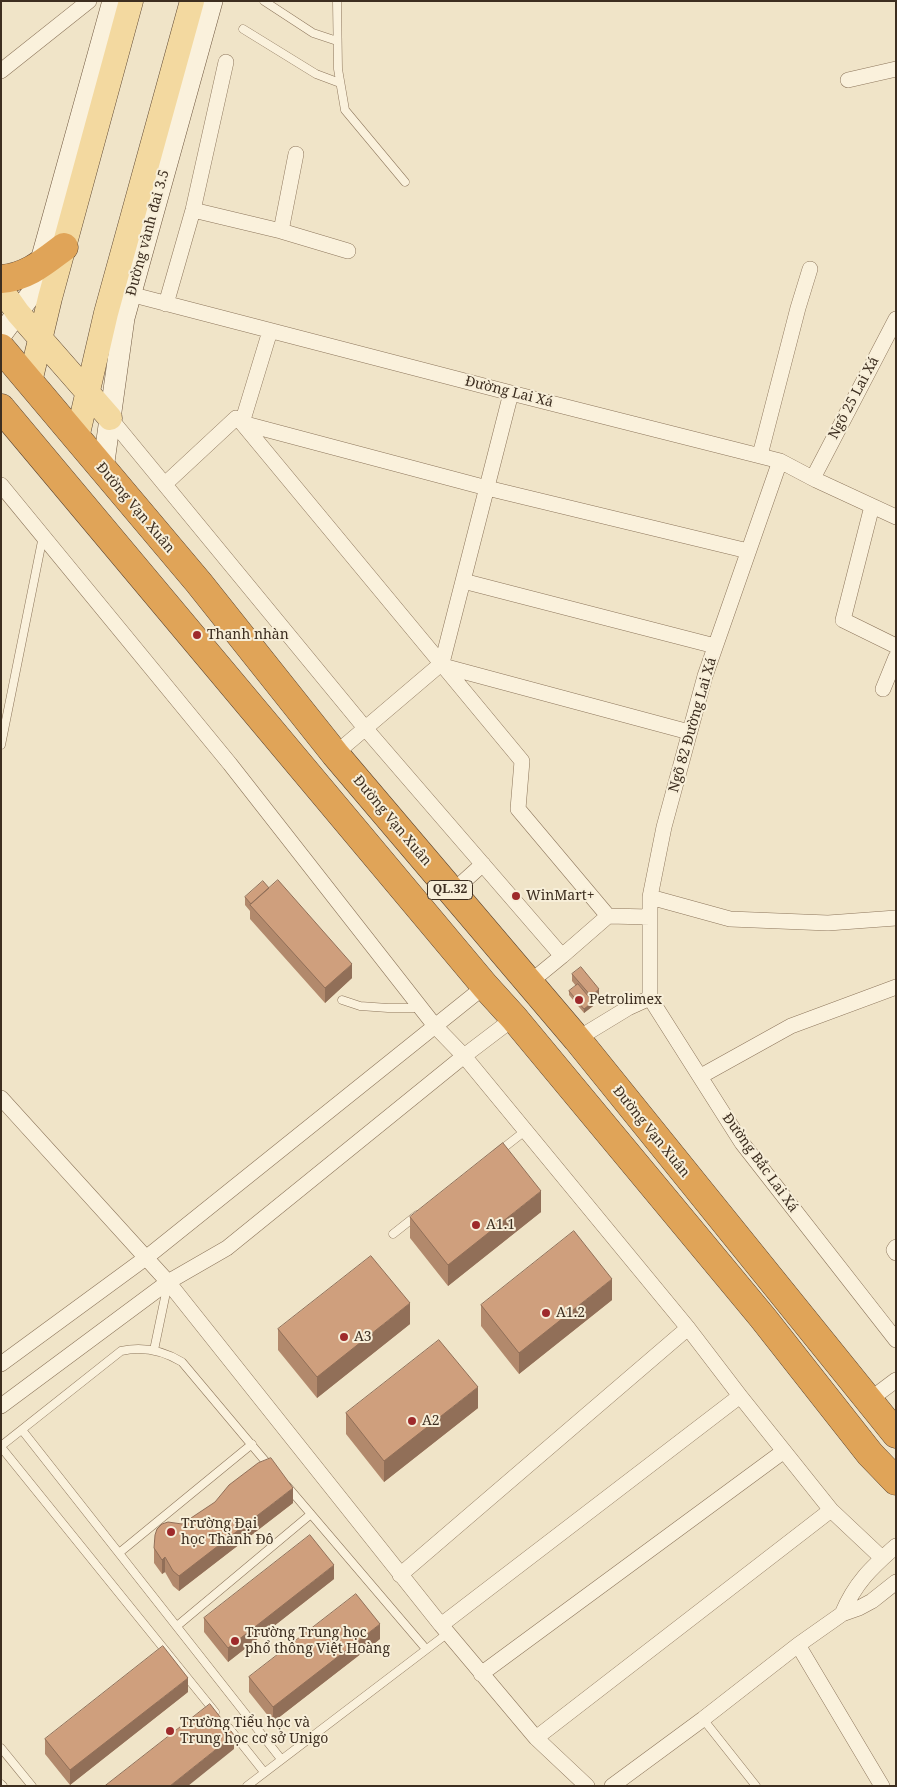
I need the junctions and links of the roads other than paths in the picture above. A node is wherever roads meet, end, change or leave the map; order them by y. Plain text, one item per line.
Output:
1 (89, 1) edge
2 (112, 1) edge
3 (131, 1) edge
4 (192, 1) edge
5 (212, 1) edge
6 (264, 1) edge
7 (335, 3) edge
8 (243, 29) dead end
9 (337, 41) junction
10 (226, 62) dead end
11 (896, 69) edge
12 (1, 71) edge
13 (848, 80) dead end
14 (340, 83) junction
15 (296, 154) dead end
16 (405, 182) dead end
17 (193, 210) junction
18 (281, 231) junction
19 (64, 247) junction
20 (348, 251) dead end
21 (40, 264) junction
22 (810, 269) dead end
23 (1, 279) edge
24 (1, 290) edge
25 (122, 292) junction
26 (166, 304) junction
27 (18, 313) junction
28 (896, 319) edge
29 (270, 331) junction
30 (1, 335) edge
31 (40, 338) junction
32 (1, 348) edge
33 (30, 382) junction
34 (88, 391) junction
35 (511, 393) junction
36 (1, 408) edge
37 (110, 418) junction
38 (242, 423) junction
39 (76, 438) junction
40 (760, 455) junction
41 (780, 460) junction
42 (103, 470) junction
43 (813, 478) junction
44 (165, 484) junction
45 (1, 485) edge
46 (487, 488) junction
47 (872, 506) junction
48 (896, 517) edge
49 (43, 535) junction
50 (748, 551) junction
51 (463, 581) junction
52 (199, 583) junction
53 (169, 608) junction
54 (715, 646) junction
55 (896, 646) edge
56 (896, 657) edge
57 (443, 665) junction
58 (883, 689) dead end
59 (365, 728) junction
60 (689, 732) junction
61 (1, 745) edge
62 (335, 754) junction
63 (483, 864) junction
64 (452, 892) junction
65 (650, 897) junction
66 (608, 916) junction
67 (650, 917) junction
68 (896, 918) edge
69 (562, 956) junction
70 (529, 983) junction
71 (485, 986) junction
72 (896, 987) edge
73 (650, 998) junction
74 (342, 1000) dead end
75 (421, 1008) junction
76 (514, 1018) junction
77 (435, 1026) junction
78 (576, 1039) junction
79 (464, 1056) junction
80 (701, 1076) junction
81 (1, 1098) edge
82 (525, 1131) junction
83 (494, 1155) edge
84 (424, 1210) edge
85 (393, 1234) dead end
86 (896, 1247) edge
87 (896, 1253) edge
88 (147, 1257) junction
89 (168, 1282) junction
90 (688, 1328) junction
91 (896, 1340) edge
92 (154, 1350) junction
93 (1, 1364) edge
94 (896, 1380) edge
95 (740, 1396) junction
96 (868, 1401) junction
97 (1, 1406) edge
98 (22, 1430) junction
99 (896, 1434) edge
100 (252, 1444) junction
101 (1, 1446) edge
102 (784, 1451) junction
103 (275, 1472) edge
104 (281, 1479) edge
105 (896, 1481) edge
106 (831, 1510) junction
107 (311, 1514) junction
108 (896, 1546) edge
109 (119, 1553) junction
110 (882, 1558) junction
111 (400, 1575) junction
112 (896, 1582) edge
113 (842, 1614) junction
114 (177, 1626) junction
115 (444, 1629) junction
116 (798, 1644) junction
117 (426, 1649) junction
118 (481, 1674) junction
119 (703, 1719) junction
120 (536, 1738) junction
121 (1, 1748) edge
122 (281, 1759) junction
123 (264, 1772) junction
124 (32, 1786) edge
125 (247, 1786) edge
126 (587, 1786) edge
127 (612, 1786) edge
128 (756, 1786) edge
129 (882, 1786) edge

1 - 12 street
2 - 21 main road
3 - 19 main road
4 - 25 main road, Đường vành đai 3.5
5 - 25 main road, Đường vành đai 3.5
6 - 9 lane
7 - 9 lane
8 - 14 lane
9 - 14 lane
10 - 17 street
11 - 13 street
14 - 16 lane
15 - 18 street
17 - 18 street
17 - 26 street
18 - 20 street
19 - 21 highway
19 - 31 main road
21 - 23 highway
21 - 27 main road
22 - 40 street
24 - 27 main road
25 - 26 street, Đường Lai Xá
25 - 34 main road, Đường vành đai 3.5
25 - 37 main road, Đường vành đai 3.5
26 - 29 street, Đường Lai Xá
27 - 30 main road
27 - 31 main road
28 - 43 street, Ngõ 25 Lai Xá
29 - 35 street, Đường Lai Xá
29 - 38 street
31 - 33 main road
31 - 34 main road
32 - 33 highway, Đường Vạn Xuân / QL.32
33 - 39 highway, Đường Vạn Xuân / QL.32
34 - 37 main road
34 - 39 main road, Đường vành đai 3.5
35 - 40 street, Đường Lai Xá
35 - 46 street
36 - 53 highway, QL.32
37 - 42 main road, Đường vành đai 3.5
37 - 44 street
38 - 44 street
38 - 46 street
38 - 57 street
39 - 42 highway, Đường Vạn Xuân / QL.32
40 - 41 street, Đường Lai Xá
41 - 43 street, Đường Lai Xá
41 - 50 street, Ngõ 82 Đường Lai Xá
42 - 52 highway, Đường Vạn Xuân / QL.32
43 - 47 street, Đường Lai Xá
44 - 59 street
45 - 49 street
46 - 50 street
46 - 51 street
47 - 48 street, Đường Lai Xá
47 - 55 street
49 - 61 lane
49 - 75 street
50 - 54 street, Ngõ 82 Đường Lai Xá
51 - 54 street
51 - 57 street
52 - 53 highway
52 - 62 highway, Đường Vạn Xuân / QL.32
53 - 71 highway, QL.32
54 - 60 street, Ngõ 82 Đường Lai Xá
56 - 58 street
57 - 59 street
57 - 60 street
57 - 66 street
59 - 62 street
59 - 63 street
60 - 65 street, Ngõ 82 Đường Lai Xá
62 - 64 highway, Đường Vạn Xuân / QL.32
63 - 64 street
63 - 69 street
64 - 70 highway, Đường Vạn Xuân / QL.32
65 - 67 street, Ngõ 82 Đường Lai Xá
65 - 68 street
66 - 67 street
66 - 69 street
67 - 73 street, Ngõ 82 Đường Lai Xá
69 - 70 street
70 - 78 highway, Đường Vạn Xuân / QL.32
71 - 76 highway, QL.32
71 - 77 street
72 - 80 street
73 - 78 street
73 - 80 street, Đường Bắc Lai Xá
74 - 75 lane
75 - 77 street
76 - 79 street
76 - 105 highway, QL.32
77 - 79 street
77 - 88 street
78 - 96 highway, Đường Vạn Xuân / QL.32
79 - 82 street
79 - 89 street
80 - 91 street, Đường Bắc Lai Xá
81 - 88 street
82 - 83 lane
82 - 90 street
84 - 85 lane
86 - 87 street
88 - 89 street
88 - 93 street
89 - 92 lane
89 - 97 street
89 - 111 street
90 - 95 street
90 - 111 street
92 - 98 lane
92 - 100 lane
94 - 96 street
95 - 102 street
95 - 115 street
96 - 99 highway, Đường Vạn Xuân / QL.32
98 - 101 lane
98 - 109 lane
100 - 103 lane
100 - 109 lane
101 - 123 lane
102 - 106 street
102 - 118 street
104 - 107 lane
106 - 110 street
106 - 120 street
107 - 114 lane
107 - 117 lane
108 - 110 street
109 - 114 lane
110 - 113 street
111 - 115 street
112 - 113 street
113 - 116 street
114 - 122 lane
115 - 117 lane
115 - 118 street
116 - 119 street
116 - 129 street
117 - 122 lane
118 - 120 street
119 - 127 street
119 - 128 lane
120 - 126 street
121 - 124 lane
122 - 123 lane
123 - 125 lane

